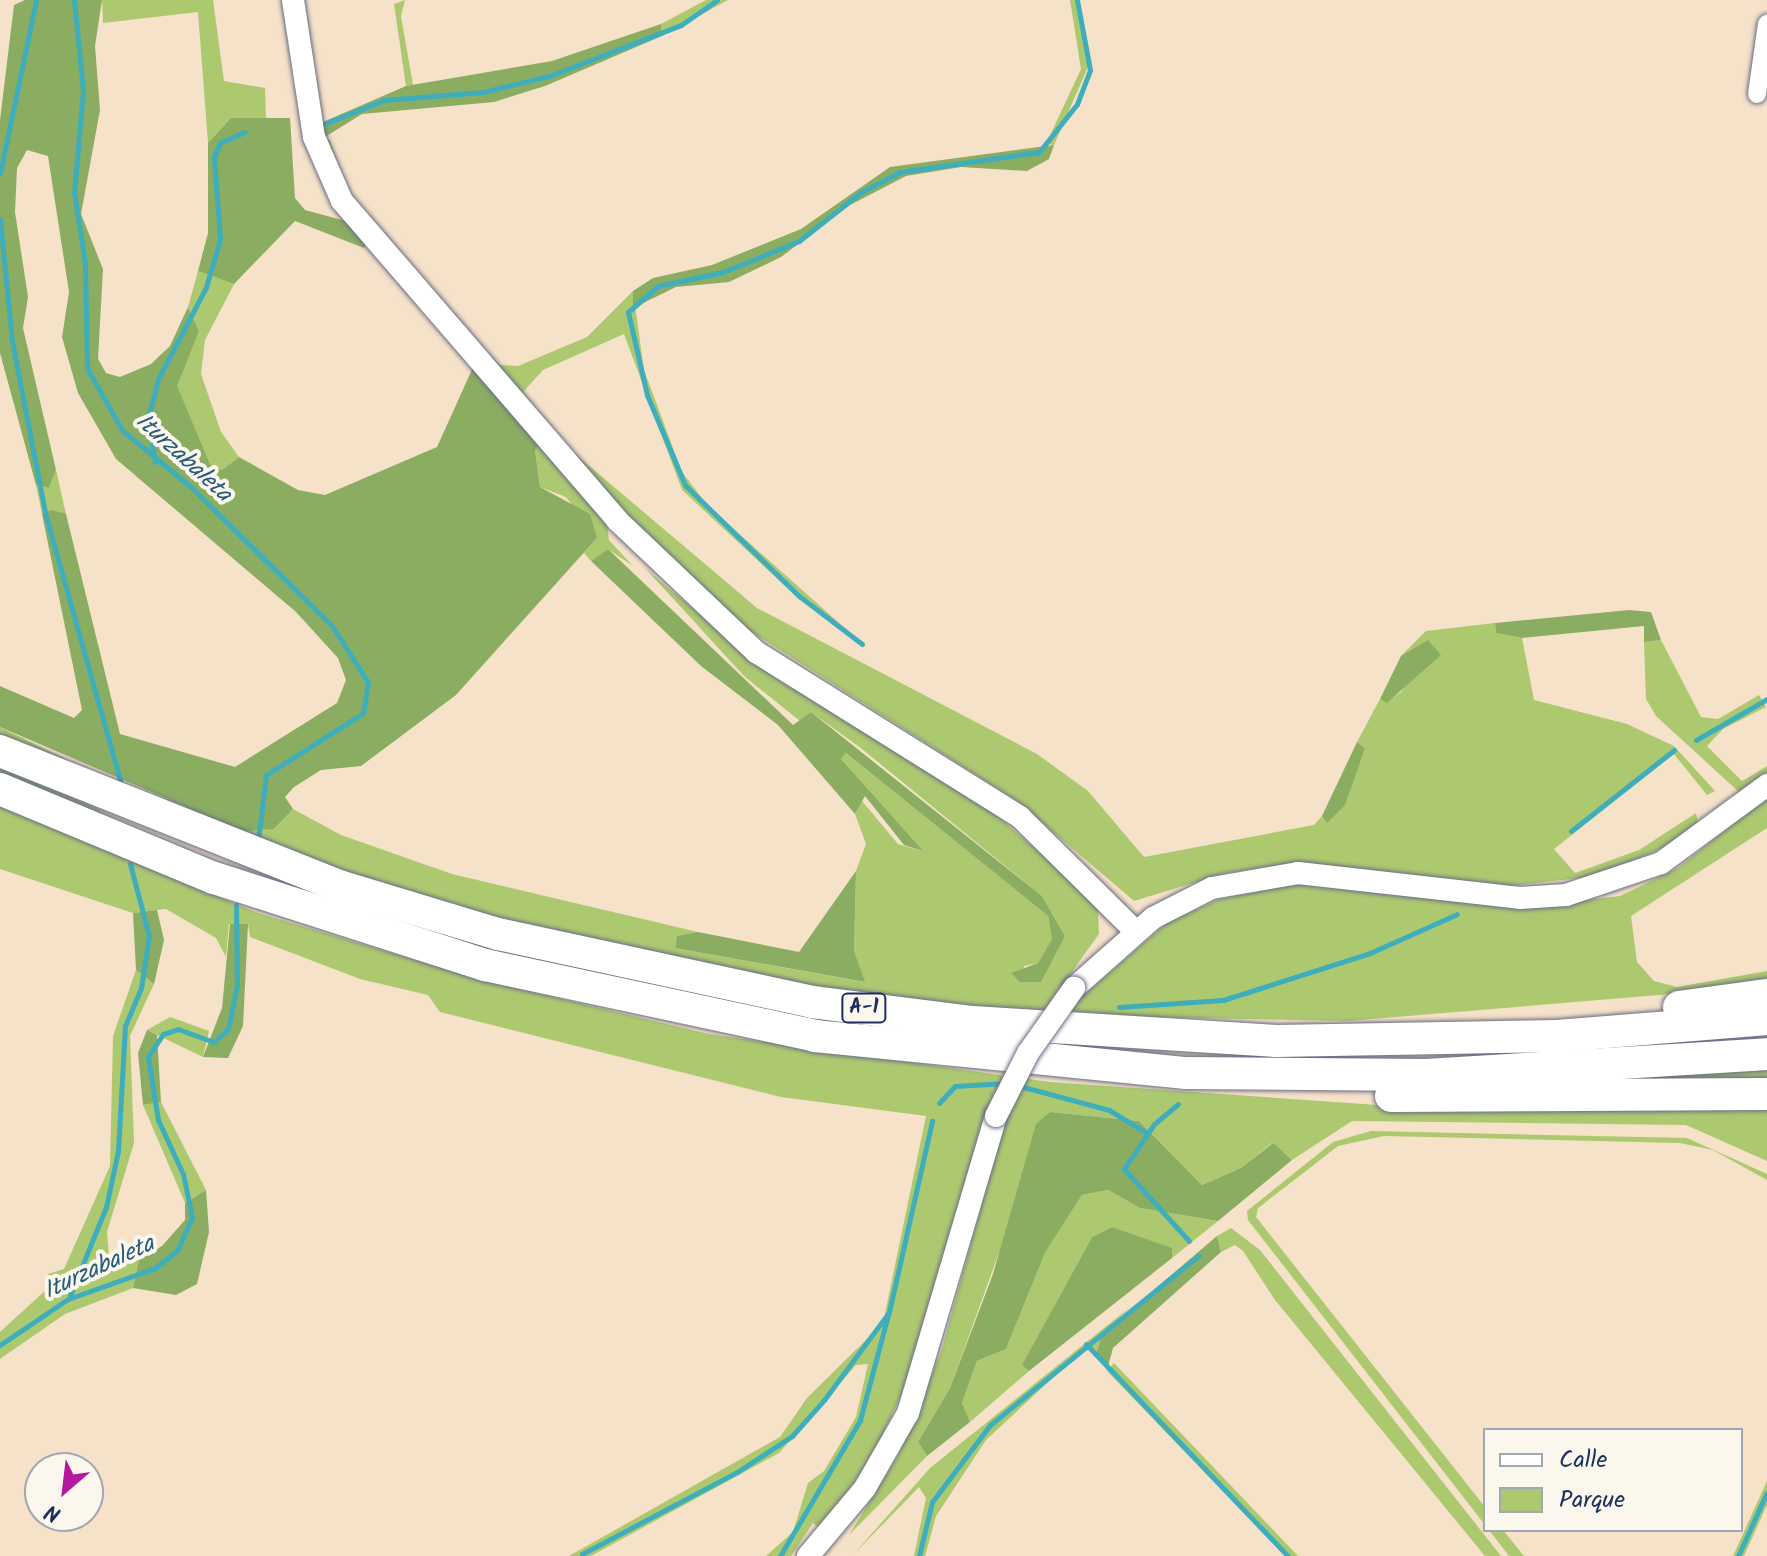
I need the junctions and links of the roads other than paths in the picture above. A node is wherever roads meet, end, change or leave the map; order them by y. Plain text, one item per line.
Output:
1 (293, 0) edge
2 (1767, 24) edge
3 (1757, 94) dead end
4 (0, 751) edge
5 (1767, 785) edge
6 (0, 789) edge
7 (1135, 931) junction
8 (1767, 995) edge
9 (1767, 1019) edge
10 (1438, 1040) junction
11 (1767, 1054) edge
12 (1186, 1073) junction
13 (1767, 1094) edge
14 (808, 1556) edge

1 - 7 street
2 - 3 street
4 - 10 highway, A-1
5 - 7 street
6 - 12 highway, A-1
7 - 14 street, bridge
8 - 10 highway
9 - 10 highway, A-1
11 - 12 highway, A-1
12 - 13 highway

